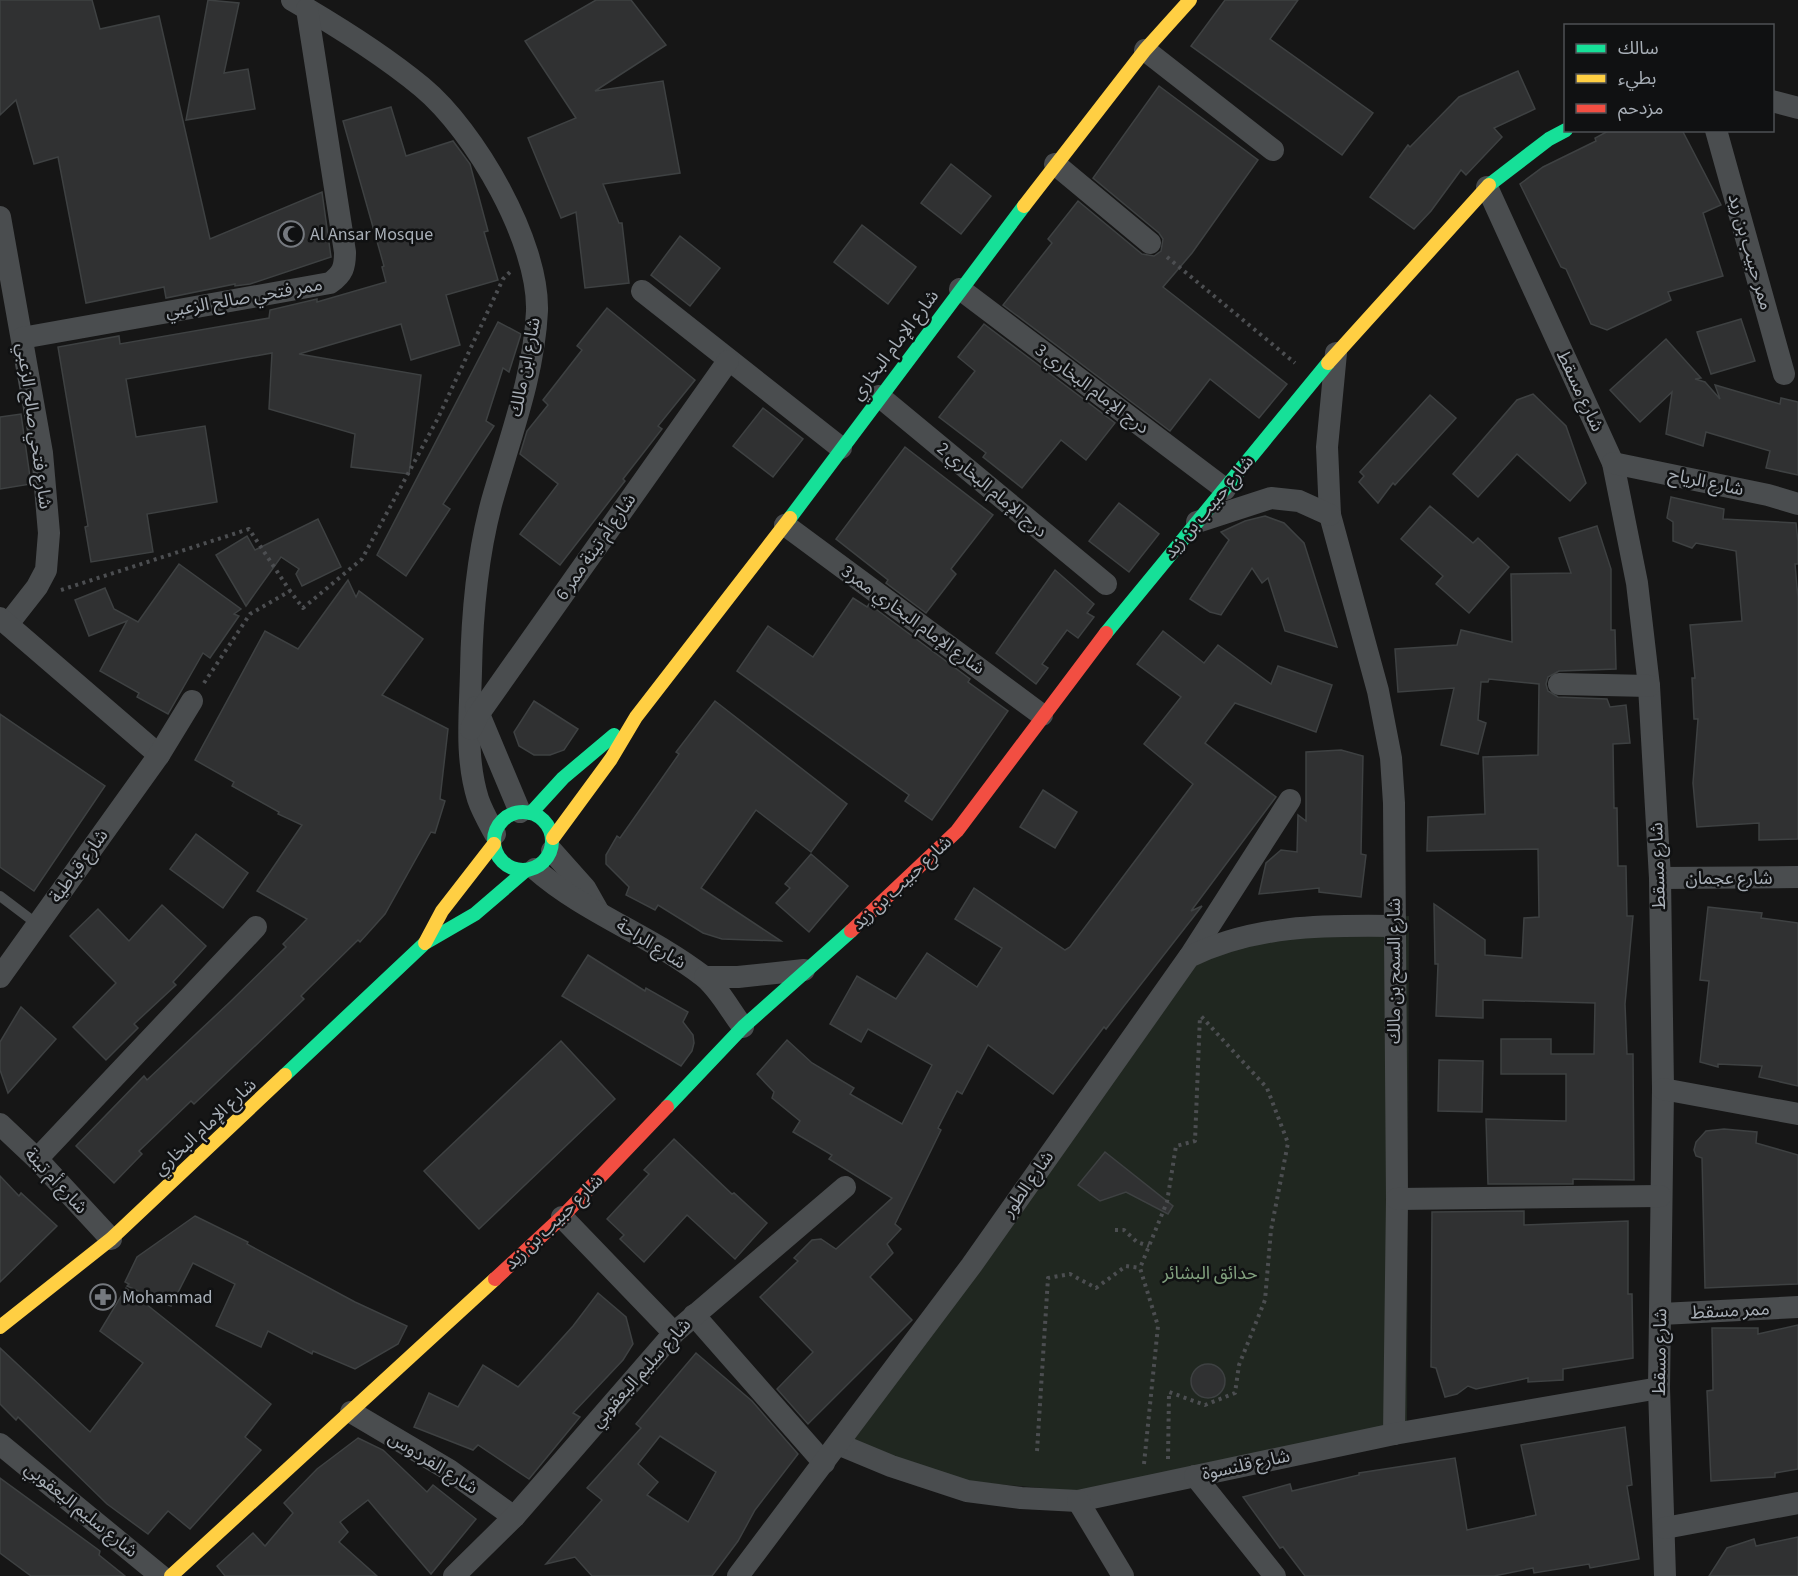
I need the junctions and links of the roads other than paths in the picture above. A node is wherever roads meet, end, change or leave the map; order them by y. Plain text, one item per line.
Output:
1 (1190, 0) edge
2 (299, 5) edge
3 (1145, 50) junction
4 (1774, 101) edge
5 (1798, 108) edge
6 (1564, 131) edge
7 (1717, 132) edge
8 (1273, 150) dead end
9 (1055, 164) junction
10 (1487, 187) junction
11 (0, 217) edge
12 (1150, 243) road end
13 (960, 289) junction
14 (642, 291) dead end
15 (22, 338) junction
16 (1336, 353) junction
17 (728, 361) junction
18 (1784, 374) dead end
19 (879, 396) junction
20 (841, 448) junction
21 (1613, 463) junction
22 (1225, 489) junction
23 (1798, 504) edge
24 (1330, 515) junction
25 (1197, 522) junction
26 (785, 525) junction
27 (1106, 584) dead end
28 (4, 621) edge
29 (1559, 684) dead end
30 (1649, 686) junction
31 (192, 701) road end
32 (1042, 715) junction
33 (636, 717) junction
34 (473, 725) junction
35 (159, 755) junction
36 (1290, 800) dead end
37 (525, 812) junction
38 (494, 839) junction
39 (552, 844) junction
40 (530, 870) junction
41 (1798, 877) edge
42 (1660, 878) junction
43 (0, 896) edge
44 (598, 911) junction
45 (37, 924) junction
46 (1394, 926) junction
47 (256, 927) dead end
48 (425, 943) junction
49 (1189, 957) junction
50 (804, 970) junction
51 (0, 976) edge
52 (705, 977) junction
53 (743, 1027) junction
54 (1662, 1089) junction
55 (1798, 1114) edge
56 (0, 1124) edge
57 (38, 1159) junction
58 (845, 1187) dead end
59 (1660, 1196) junction
60 (1397, 1199) junction
61 (562, 1217) junction
62 (111, 1239) junction
63 (1798, 1307) edge
64 (1661, 1314) junction
65 (693, 1316) junction
66 (0, 1326) edge
67 (674, 1333) junction
68 (1659, 1388) junction
69 (351, 1412) junction
70 (1394, 1434) junction
71 (0, 1444) edge
72 (838, 1444) junction
73 (824, 1463) junction
74 (1195, 1476) junction
75 (1078, 1501) junction
76 (1798, 1503) edge
77 (514, 1517) junction
78 (1665, 1528) junction
79 (161, 1576) edge
80 (171, 1576) edge
81 (454, 1576) edge
82 (738, 1576) edge
83 (1123, 1576) edge
84 (1275, 1576) edge
85 (1665, 1576) edge

1 - 3 street, شارع الإمام البخاري
2 - 15 street, ممر فتحي صالح الزعبي
2 - 34 street, شارع ابن مالك
3 - 8 street
3 - 9 street, شارع الإمام البخاري
4 - 5 street
6 - 10 street, شارع حبيب بن زيد
7 - 18 street, ممر حبيب بن زيد
9 - 12 street
9 - 13 street, شارع الإمام البخاري
10 - 16 street, شارع حبيب بن زيد
10 - 21 street, شارع مسقط
11 - 15 street, شارع فتحي صالح الزعبي
13 - 19 street, شارع الإمام البخاري
13 - 22 street, درج الإمام البخاري 3
14 - 17 street
15 - 28 street, شارع فتحي صالح الزعبي
16 - 22 street, شارع حبيب بن زيد
16 - 24 street, شارع السمح بن مالك
17 - 20 street
17 - 34 street, شارع أم تينة ممر 6
19 - 20 street, شارع الإمام البخاري
19 - 27 street, درج الإمام البخاري 2
20 - 26 street, شارع الإمام البخاري
21 - 23 street, شارع الرياح
21 - 30 street, شارع مسقط
22 - 25 street, شارع حبيب بن زيد
24 - 25 street
24 - 46 street, شارع السمح بن مالك
25 - 32 street, شارع حبيب بن زيد
26 - 32 street, شارع الإمام البخاري ممر3
26 - 33 street, شارع الإمام البخاري
28 - 35 street
29 - 30 street
30 - 42 street, شارع مسقط
31 - 35 street, شارع قباطية
32 - 50 street, شارع حبيب بن زيد
33 - 37 street, شارع الإمام البخاري
33 - 39 street, شارع الإمام البخاري
34 - 37 street, شارع ابن مالك
34 - 38 street, شارع ابن مالك
35 - 45 street, شارع قباطية
36 - 49 street
37 - 38 street
37 - 39 street
38 - 40 street
38 - 48 street, شارع الإمام البخاري
39 - 40 street
39 - 44 street, شارع الراحة
40 - 44 street, شارع الراحة
40 - 48 street, شارع الإمام البخاري
41 - 42 street, شارع عجمان
42 - 54 street, شارع مسقط
43 - 45 lane
44 - 52 street, شارع الراحة
45 - 51 street, شارع قباطية
46 - 49 street, شارع الطور
46 - 60 street, شارع السمح بن مالك
47 - 57 street
48 - 62 street, شارع الإمام البخاري
49 - 72 street, شارع الطور
50 - 52 street, شارع الراحة
50 - 53 street, شارع حبيب بن زيد
52 - 53 street, شارع الراحة
53 - 61 street, شارع حبيب بن زيد
54 - 55 street
54 - 59 street, شارع مسقط
56 - 57 street, شارع أم تينة
57 - 62 street, شارع أم تينة
58 - 65 street, شارع سليم اليعقوبي
59 - 60 street
59 - 64 street, شارع مسقط
60 - 70 street, شارع السمح بن مالك
61 - 67 street
61 - 69 street, شارع حبيب بن زيد
62 - 66 street, شارع الإمام البخاري
63 - 64 street, ممر مسقط
64 - 68 street, شارع مسقط
65 - 67 street, شارع سليم اليعقوبي
65 - 73 street
67 - 77 street, شارع سليم اليعقوبي
68 - 70 street, شارع قلنسوة
68 - 78 street, شارع مسقط
69 - 77 street, شارع الفردوس
69 - 80 street, شارع حبيب بن زيد
70 - 74 street, شارع قلنسوة
71 - 79 street, شارع سليم اليعقوبي
72 - 73 street, شارع الطور
72 - 75 street, شارع قلنسوة
73 - 82 street, شارع الطور
74 - 75 street, شارع قلنسوة
74 - 84 street
75 - 83 street
76 - 78 street
77 - 81 street, شارع سليم اليعقوبي
78 - 85 street, شارع مسقط

